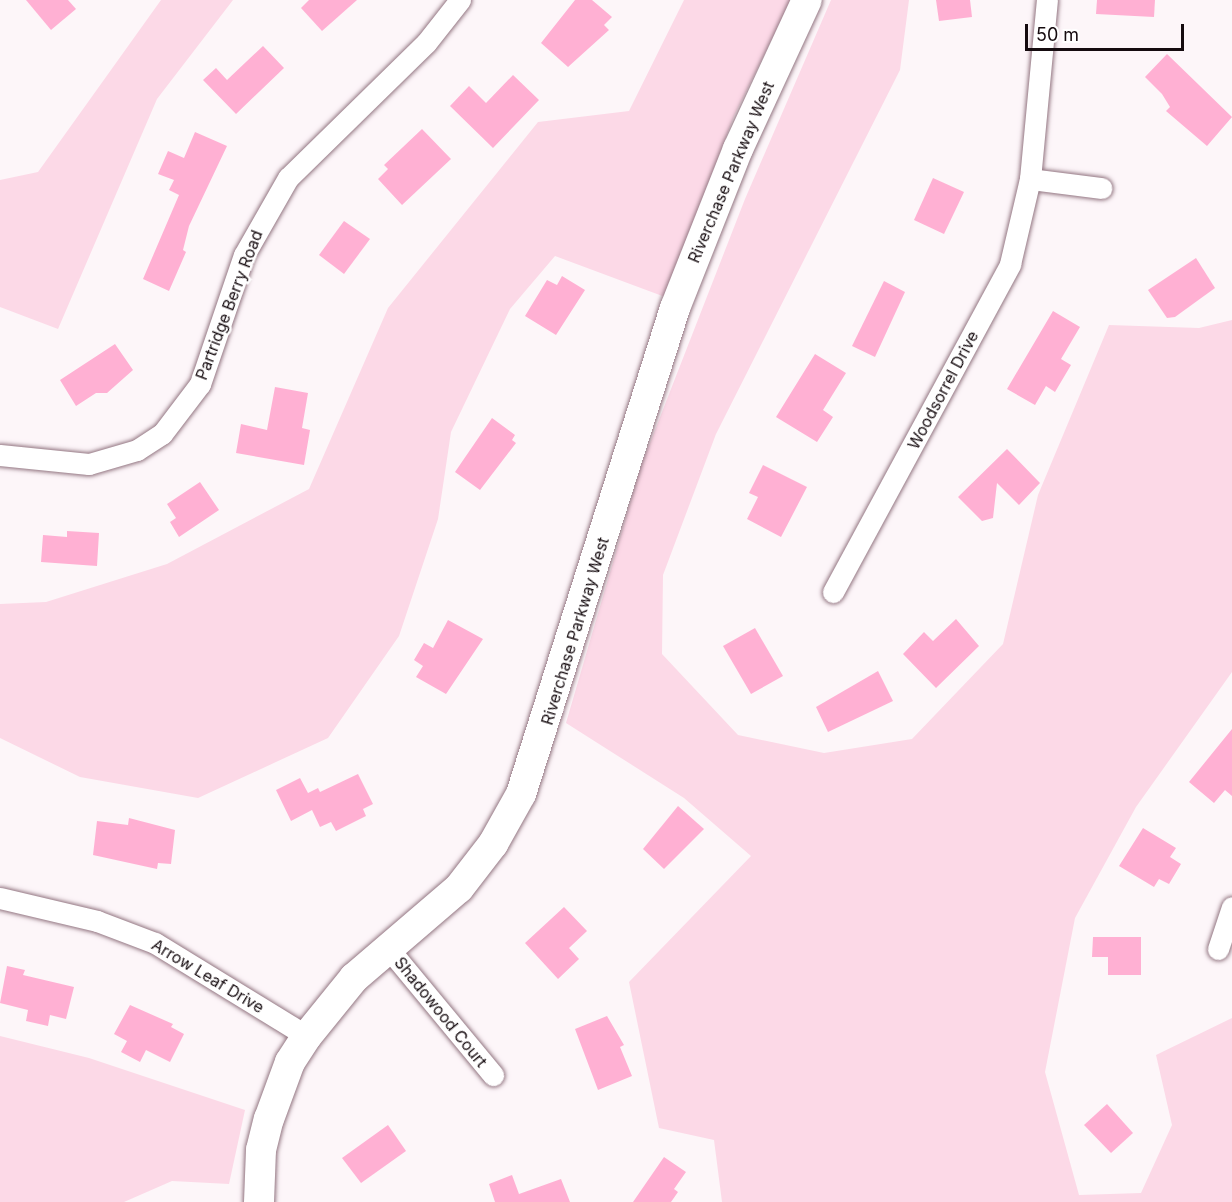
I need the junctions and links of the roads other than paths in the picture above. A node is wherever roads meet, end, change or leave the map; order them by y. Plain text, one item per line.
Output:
1 (460, 0) edge
2 (807, 0) edge
3 (1047, 0) edge
4 (1030, 179) junction
5 (1101, 188) dead end
6 (0, 455) edge
7 (833, 592) dead end
8 (0, 898) edge
9 (1232, 907) edge
10 (388, 948) junction
11 (1218, 949) dead end
12 (307, 1036) junction
13 (493, 1075) dead end
14 (259, 1202) edge

1 - 6 street, Partridge Berry Road
2 - 10 street, Riverchase Parkway West
3 - 4 street, Woodsorrel Drive
4 - 5 street
4 - 7 street, Woodsorrel Drive
8 - 12 street, Arrow Leaf Drive
9 - 11 street
10 - 12 street, Riverchase Parkway West
10 - 13 street, Shadowood Court
12 - 14 street, Riverchase Parkway West

